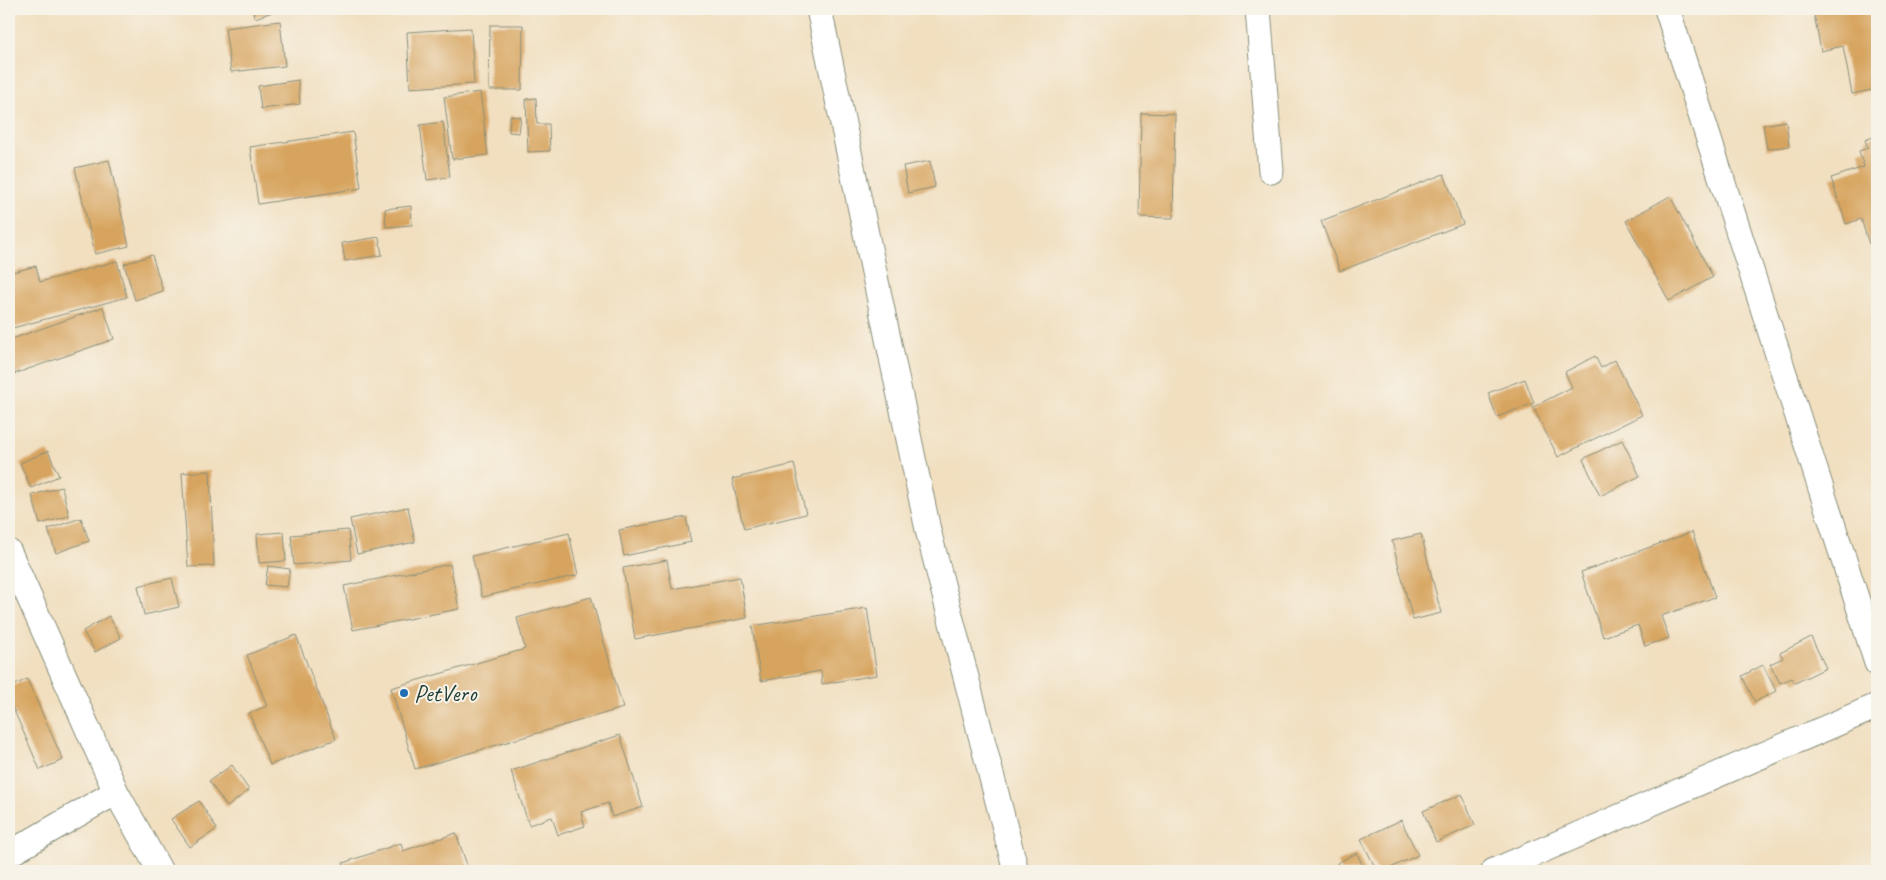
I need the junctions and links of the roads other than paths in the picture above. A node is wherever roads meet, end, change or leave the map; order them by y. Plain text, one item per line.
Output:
1 (818, 9) edge
2 (1258, 9) edge
3 (1667, 9) edge
4 (1271, 171) dead end
5 (9, 552) edge
6 (1877, 662) edge
7 (1877, 706) edge
8 (116, 792) junction
9 (9, 854) edge
10 (160, 871) edge
11 (1016, 871) edge
12 (1494, 871) edge

1 - 11 street
2 - 4 street
3 - 6 street
5 - 8 street
7 - 12 street
8 - 9 street
8 - 10 street

